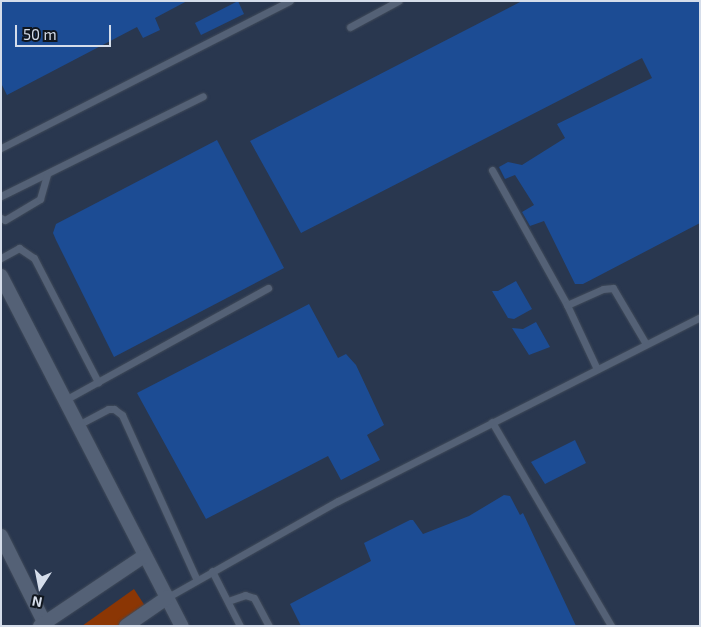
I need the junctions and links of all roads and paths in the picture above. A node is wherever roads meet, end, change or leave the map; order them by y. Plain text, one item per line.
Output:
1 (290, 1) edge
2 (398, 1) edge
3 (350, 27) dead end
4 (203, 96) dead end
5 (1, 148) edge
6 (492, 170) dead end
7 (47, 174) junction
8 (1, 196) edge
9 (1, 218) edge
10 (1, 258) edge
11 (1, 276) edge
12 (268, 288) dead end
13 (566, 305) junction
14 (700, 317) edge
15 (646, 344) junction
16 (597, 369) junction
17 (98, 382) junction
18 (65, 400) junction
19 (492, 422) junction
20 (78, 425) junction
21 (1, 536) edge
22 (144, 556) junction
23 (212, 571) junction
24 (197, 580) junction
25 (168, 597) junction
26 (228, 602) junction
27 (44, 625) edge
28 (126, 626) edge
29 (182, 626) edge
30 (240, 626) edge
31 (269, 626) edge
32 (611, 626) edge

1 - 5 lane
2 - 3 lane
4 - 7 lane
6 - 13 lane
7 - 8 lane
7 - 9 lane
10 - 17 lane
11 - 18 street
12 - 17 lane
13 - 15 lane
13 - 16 lane
14 - 15 lane
15 - 16 lane
16 - 19 lane
17 - 18 lane
18 - 20 street
19 - 23 lane
19 - 32 lane
20 - 22 street
20 - 24 lane
21 - 27 street
22 - 25 street
22 - 27 street
23 - 24 lane
23 - 26 lane
24 - 25 lane
25 - 28 street
25 - 29 street
26 - 30 lane
26 - 31 lane

